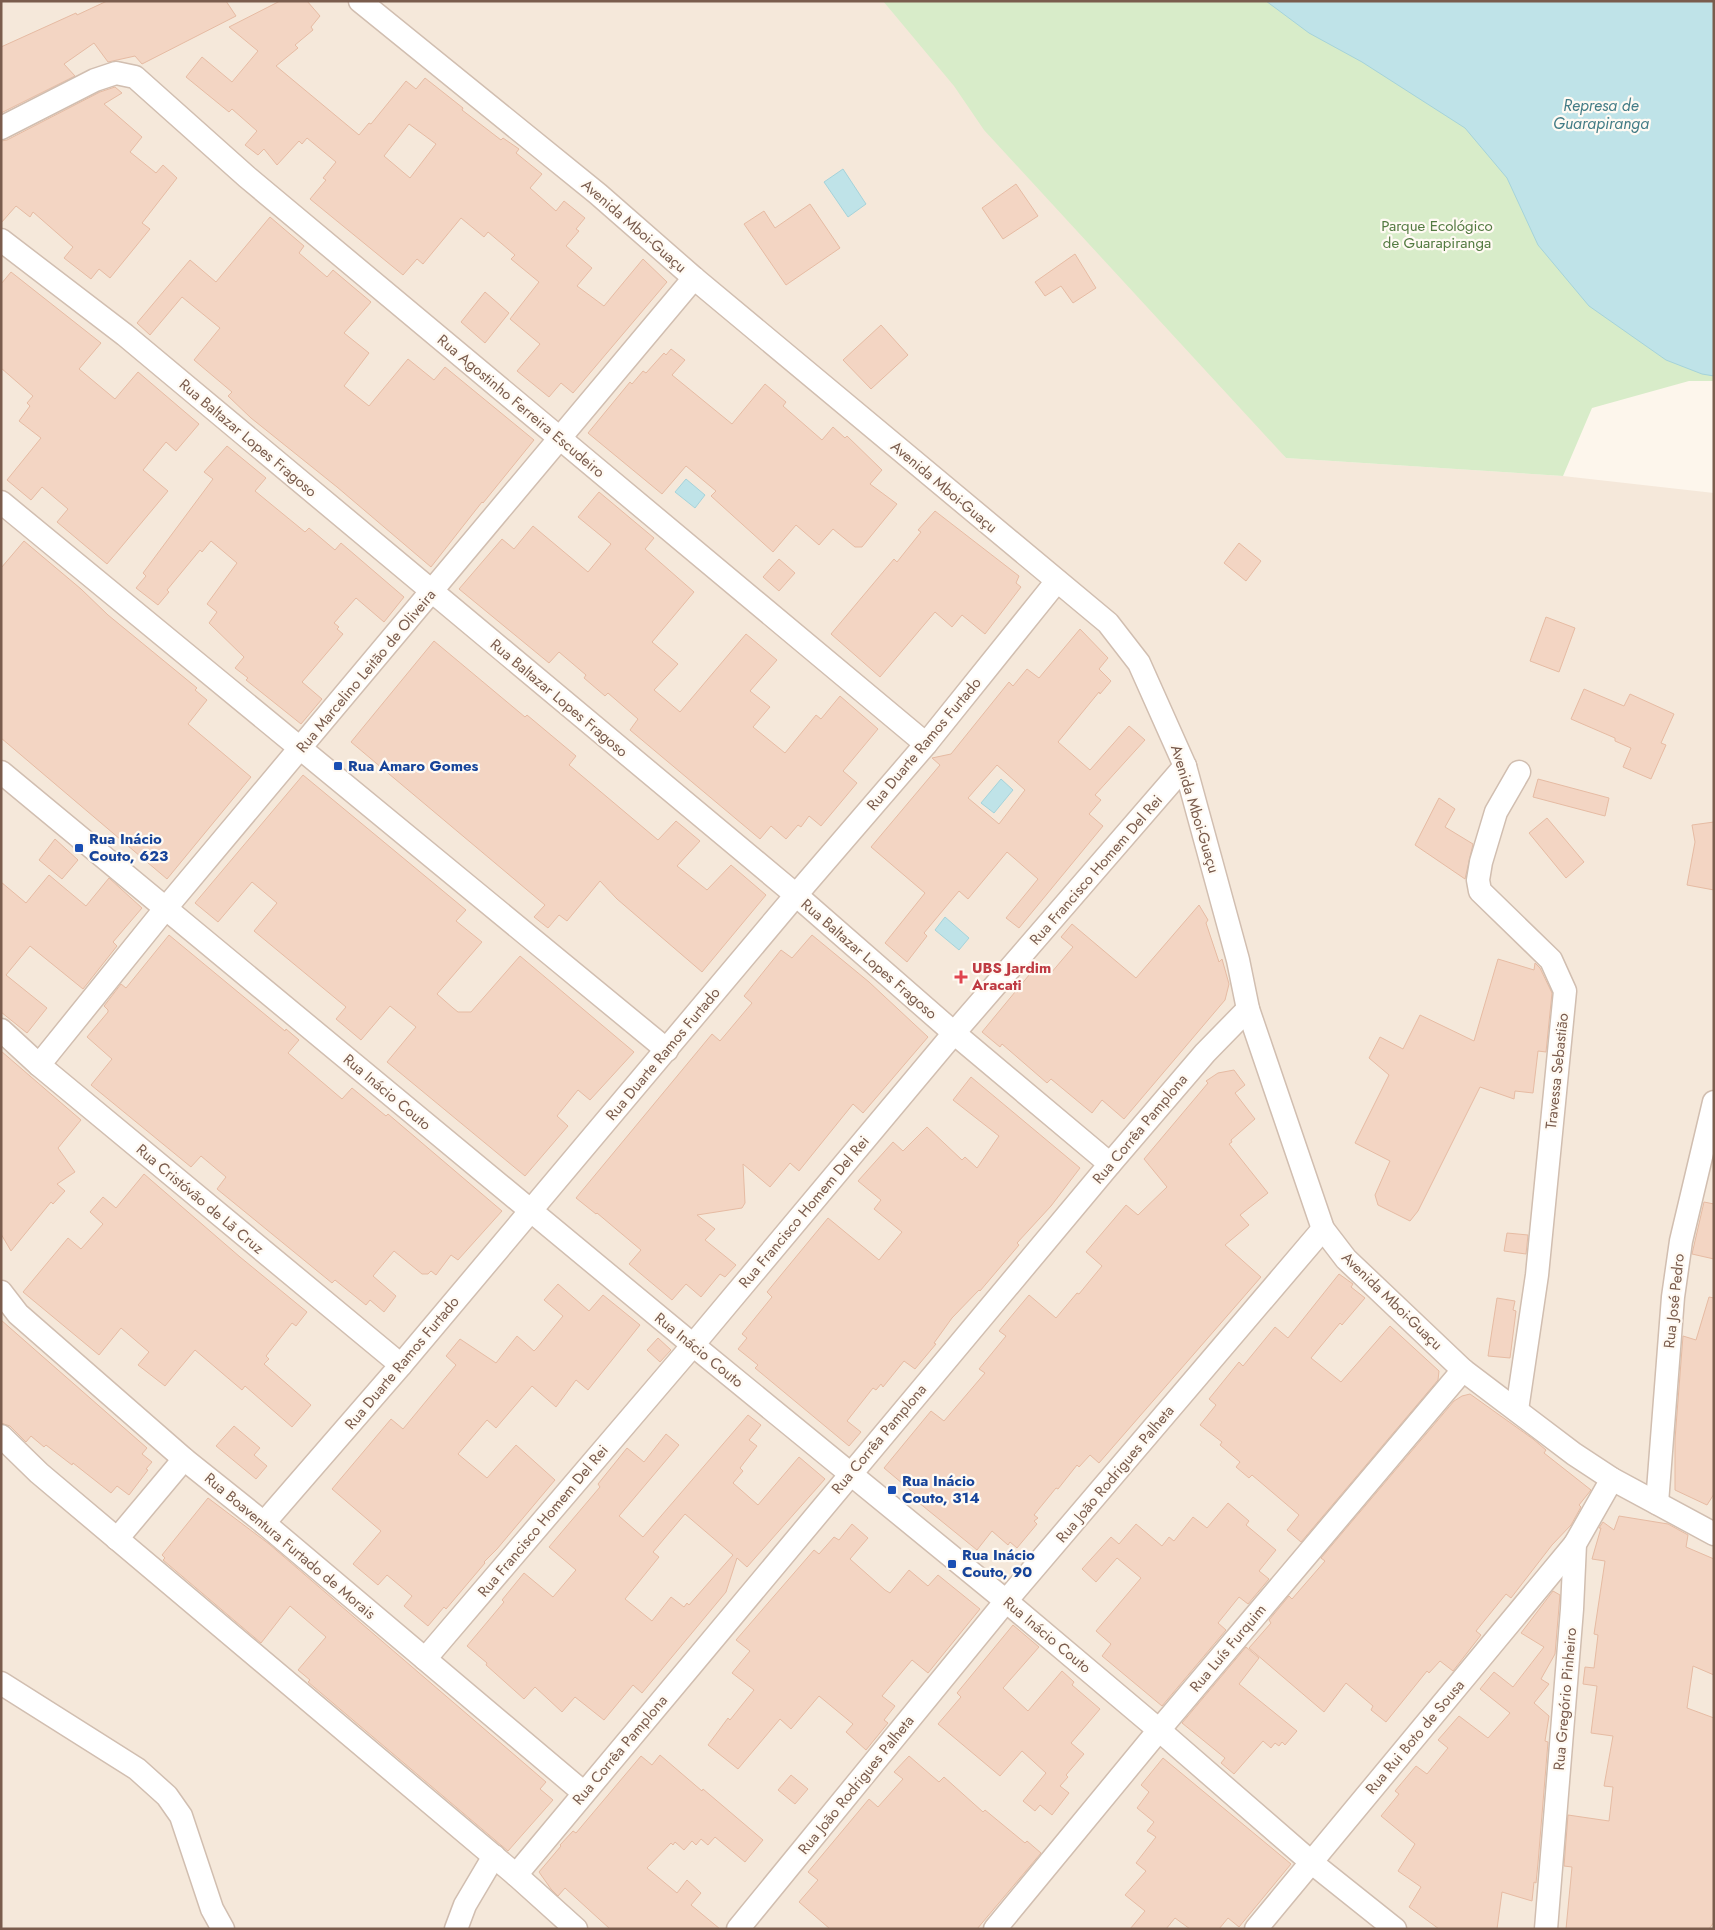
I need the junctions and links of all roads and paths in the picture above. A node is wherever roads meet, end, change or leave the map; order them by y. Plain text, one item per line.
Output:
1 (367, 4) edge
2 (1, 128) edge
3 (1, 240) edge
4 (694, 278) junction
5 (560, 438) junction
6 (1, 502) edge
7 (1057, 581) junction
8 (432, 591) junction
9 (926, 744) junction
10 (301, 747) junction
11 (1185, 766) junction
12 (1, 772) edge
13 (1519, 772) dead end
14 (796, 895) junction
15 (165, 909) junction
16 (1248, 1009) junction
17 (1, 1030) edge
18 (954, 1033) junction
19 (667, 1050) junction
20 (39, 1065) junction
21 (1714, 1102) edge
22 (1110, 1164) junction
23 (530, 1210) junction
24 (1323, 1229) junction
25 (1, 1292) edge
26 (693, 1345) junction
27 (401, 1365) junction
28 (1463, 1370) junction
29 (1517, 1410) junction
30 (1, 1436) edge
31 (184, 1459) junction
32 (850, 1474) junction
33 (1612, 1479) junction
34 (1658, 1503) junction
35 (264, 1523) junction
36 (1714, 1534) edge
37 (116, 1539) junction
38 (1575, 1544) junction
39 (1006, 1601) junction
40 (425, 1659) junction
41 (1, 1683) edge
42 (1159, 1730) junction
43 (584, 1793) junction
44 (494, 1856) junction
45 (1311, 1862) junction
46 (516, 1875) junction
47 (223, 1929) edge
48 (456, 1929) edge
49 (576, 1929) edge
50 (738, 1929) edge
51 (995, 1929) edge
52 (1256, 1929) edge
53 (1395, 1929) edge
54 (1546, 1929) edge

1 - 4 street, Avenida Mboi-Guaçu
2 - 5 street, Rua Agostinho Ferreira Escudeiro
3 - 8 street, Rua Baltazar Lopes Fragoso
4 - 5 street, Rua Marcelino Leitão de Oliveira
4 - 7 street, Avenida Mboi-Guaçu
5 - 8 street, Rua Marcelino Leitão de Oliveira
5 - 9 street, Rua Agostinho Ferreira Escudeiro
6 - 10 street
7 - 9 street, Rua Duarte Ramos Furtado
7 - 11 street, Avenida Mboi-Guaçu
8 - 10 street, Rua Marcelino Leitão de Oliveira
8 - 14 street, Rua Baltazar Lopes Fragoso
9 - 14 street, Rua Duarte Ramos Furtado
10 - 15 street, Rua Marcelino Leitão de Oliveira
10 - 19 street
11 - 16 street, Avenida Mboi-Guaçu
11 - 18 street, Rua Francisco Homem Del Rei
12 - 15 street, Rua Inácio Couto
13 - 29 street, Travessa Sebastião
14 - 18 street, Rua Baltazar Lopes Fragoso
14 - 19 street, Rua Duarte Ramos Furtado
15 - 20 street, Rua Marcelino Leitão de Oliveira
15 - 23 street, Rua Inácio Couto
16 - 22 street, Rua Corrêa Pamplona
16 - 24 street, Avenida Mboi-Guaçu
17 - 20 street, Rua Cristóvão de Lã Cruz
18 - 22 street, Rua Baltazar Lopes Fragoso
18 - 26 street, Rua Francisco Homem Del Rei
19 - 23 street, Rua Duarte Ramos Furtado
20 - 27 street, Rua Cristóvão de Lã Cruz
21 - 34 street, Rua José Pedro
22 - 32 street, Rua Corrêa Pamplona
23 - 26 street, Rua Inácio Couto
23 - 27 street, Rua Duarte Ramos Furtado
24 - 28 street, Avenida Mboi-Guaçu
24 - 39 street, Rua João Rodrigues Palheta
25 - 31 street, Rua Boaventura Furtado de Morais
26 - 32 street, Rua Inácio Couto
26 - 40 street, Rua Francisco Homem Del Rei
27 - 35 street, Rua Duarte Ramos Furtado
28 - 29 street, Avenida Mboi-Guaçu
28 - 42 street, Rua Luís Furquim
29 - 33 street, Avenida Mboi-Guaçu
30 - 37 street
31 - 35 street, Rua Boaventura Furtado de Morais
31 - 37 street
32 - 39 street, Rua Inácio Couto
32 - 43 street, Rua Corrêa Pamplona
33 - 34 street, Avenida Mboi-Guaçu
33 - 38 street, Rua Gregório Pinheiro
34 - 36 street, Avenida Mboi-Guaçu
35 - 40 street, Rua Boaventura Furtado de Morais
37 - 44 street
38 - 45 street, Rua Rui Boto de Sousa
38 - 54 street, Rua Gregório Pinheiro
39 - 42 street, Rua Inácio Couto
39 - 50 street, Rua João Rodrigues Palheta
40 - 43 street, Rua Boaventura Furtado de Morais
41 - 47 street
42 - 45 street, Rua Inácio Couto
42 - 51 street, Rua Luís Furquim
43 - 46 street, Rua Corrêa Pamplona
44 - 46 street
44 - 48 street
45 - 52 street, Rua Rui Boto de Sousa
45 - 53 street, Rua Inácio Couto
46 - 49 street

